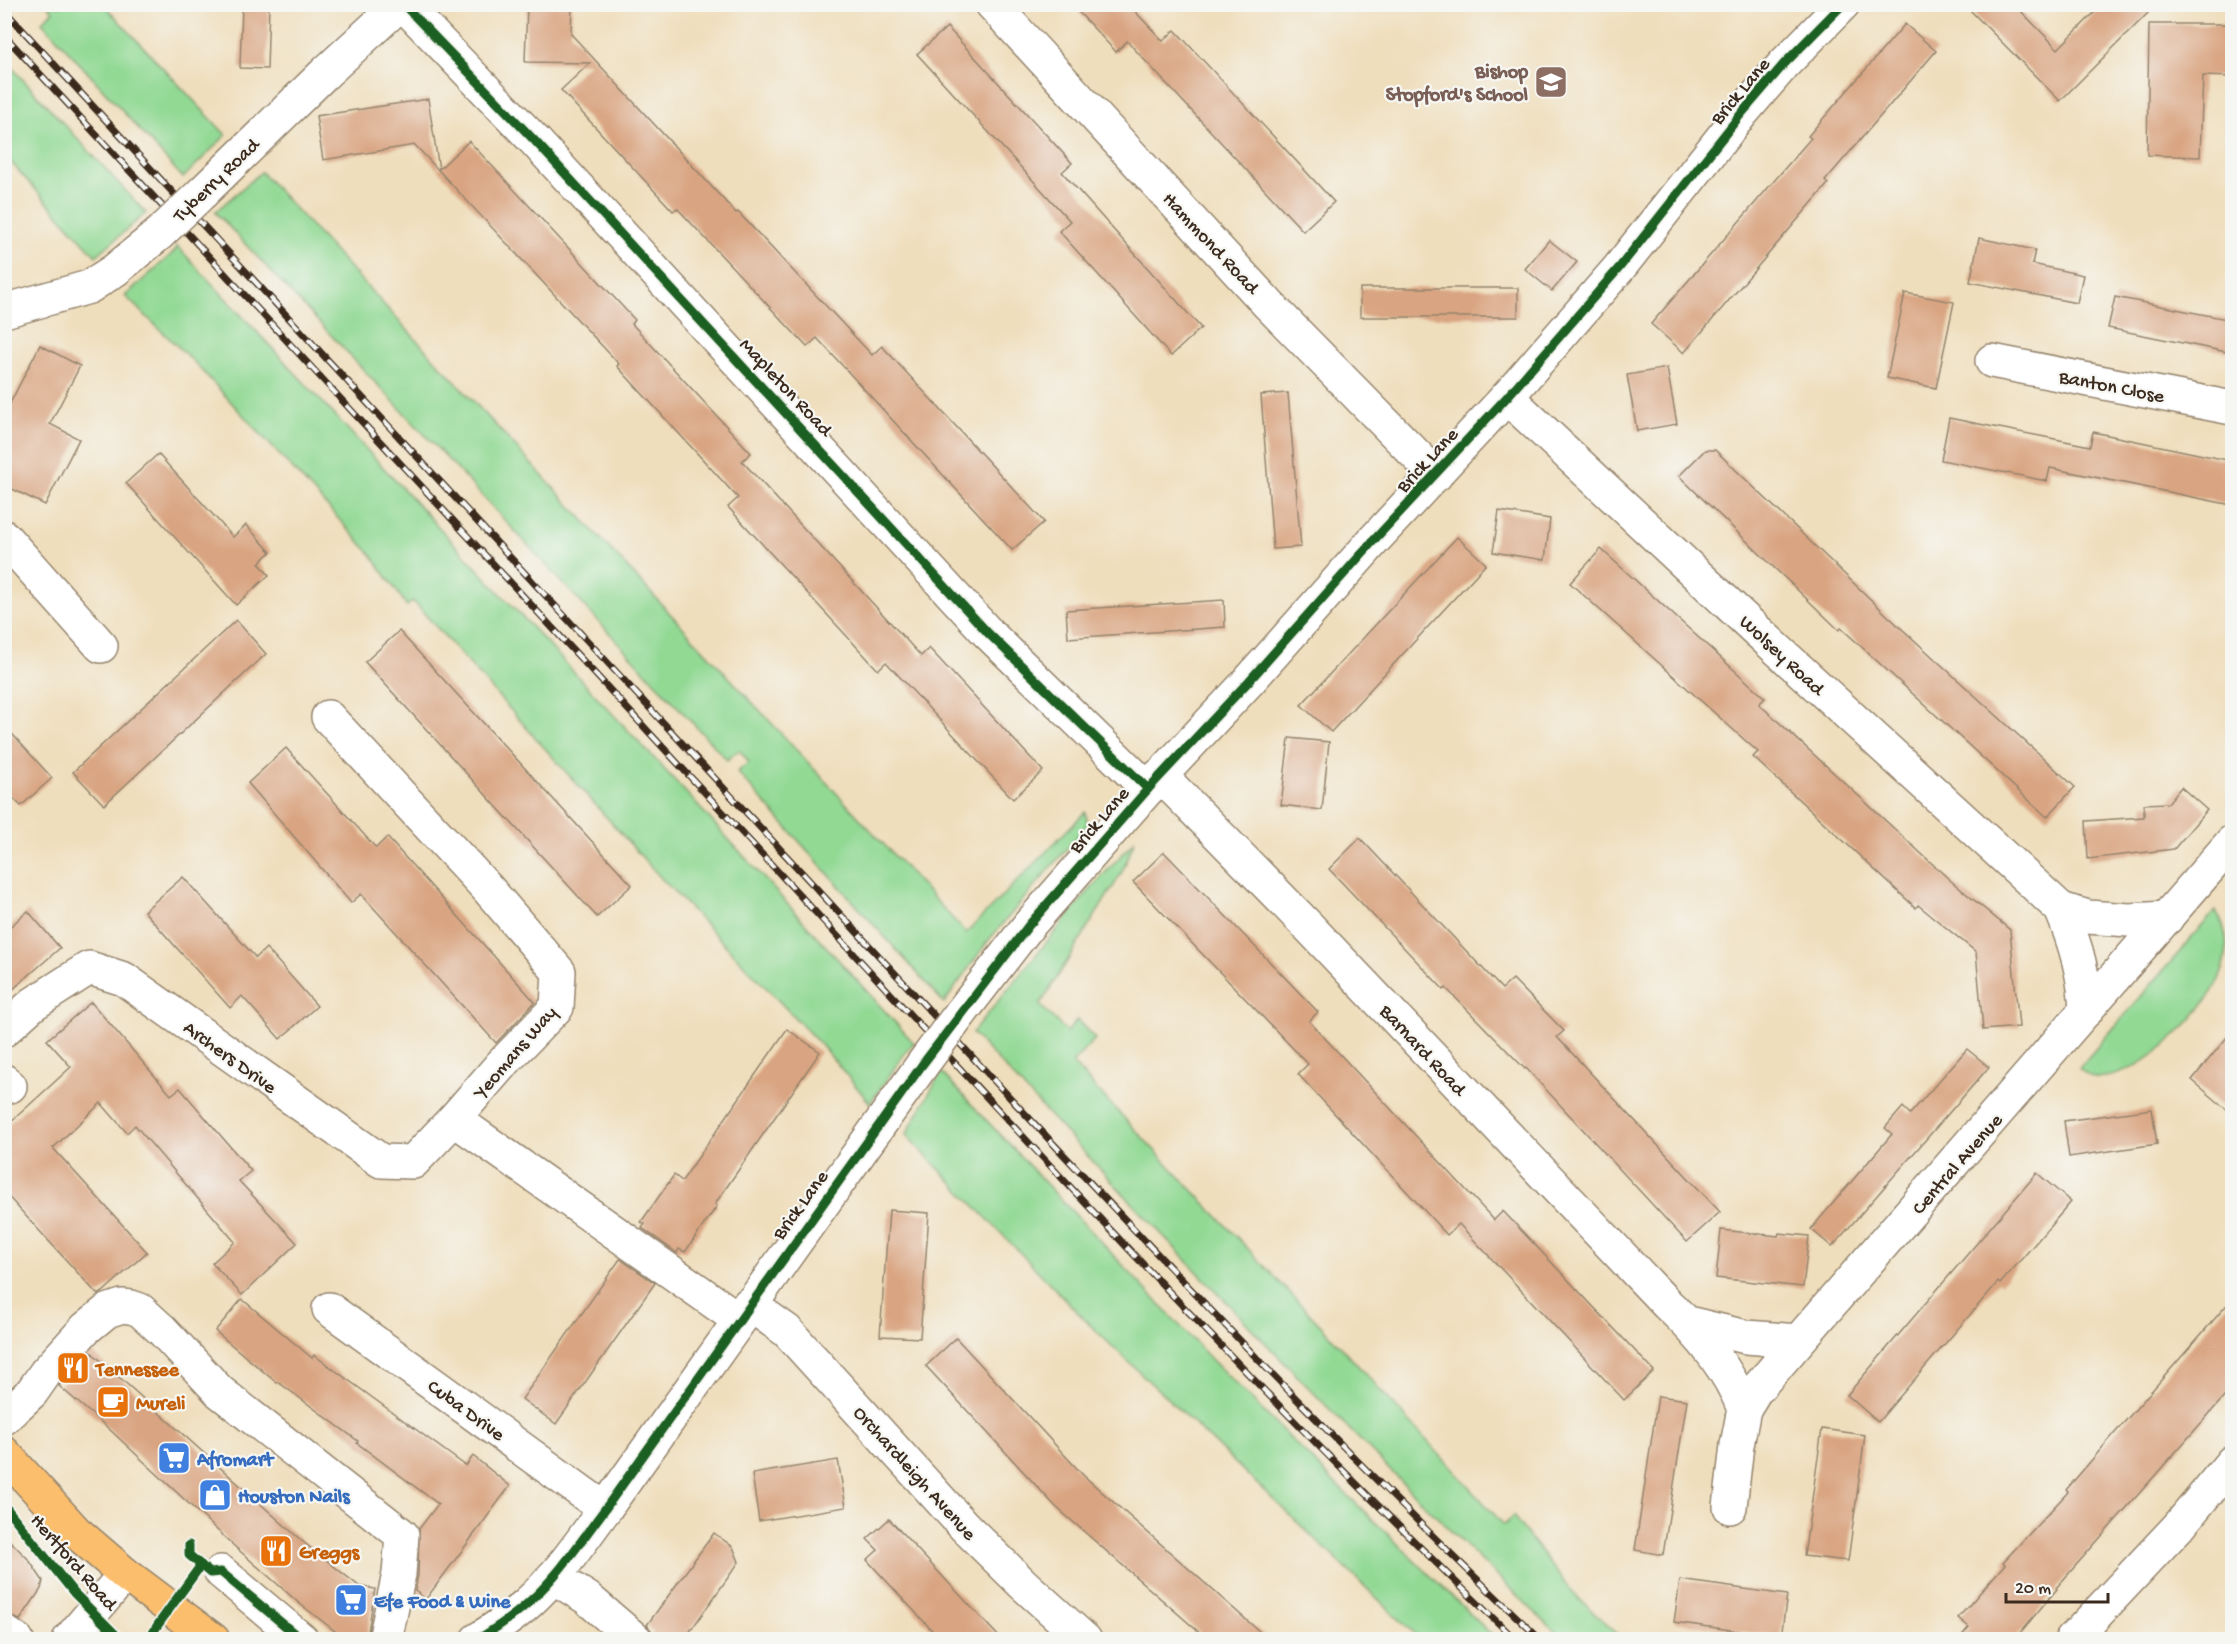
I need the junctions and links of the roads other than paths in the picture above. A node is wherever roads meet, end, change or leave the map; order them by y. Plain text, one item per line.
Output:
1 (402, 4) edge
2 (992, 4) edge
3 (1843, 4) edge
4 (4, 311) edge
5 (1992, 361) dead end
6 (1507, 397) junction
7 (2232, 408) edge
8 (1437, 475) junction
9 (4, 537) edge
10 (101, 646) dead end
11 (328, 717) dead end
12 (1154, 782) junction
13 (2232, 842) edge
14 (2061, 909) junction
15 (2167, 918) junction
16 (2086, 1011) junction
17 (4, 1030) edge
18 (454, 1119) junction
19 (329, 1309) dead end
20 (744, 1312) junction
21 (1688, 1323) junction
22 (1798, 1341) junction
23 (1744, 1409) junction
24 (4, 1418) edge
25 (4, 1453) edge
26 (2232, 1462) edge
27 (1730, 1507) dead end
28 (605, 1509) junction
29 (221, 1572) dead end
30 (125, 1574) junction
31 (553, 1577) junction
32 (4, 1632) edge
33 (17, 1640) edge
34 (69, 1640) edge
35 (213, 1640) edge
36 (302, 1640) edge
37 (385, 1640) edge
38 (477, 1640) edge
39 (636, 1640) edge
40 (1085, 1640) edge
41 (2072, 1640) edge

1 - 4 street, Tyberry Road, bridge
1 - 12 street, Mapleton Road
2 - 8 street, Hammond Road
3 - 6 street, Brick Lane
5 - 7 street, Banton Close
6 - 8 street, Brick Lane
6 - 14 street, Wolsey Road
8 - 12 street, Brick Lane
9 - 10 street
11 - 18 street, Yeomans Way
12 - 20 street, Brick Lane, bridge
12 - 21 street, Barnard Road
13 - 15 street, Central Avenue
14 - 15 street, Wolsey Road
14 - 16 street, Wolsey Road
15 - 16 street, Central Avenue
16 - 22 street, Central Avenue
17 - 18 street, Archers Drive
18 - 20 street
19 - 28 street, Cuba Drive
20 - 28 street, Brick Lane
20 - 40 street, Orchardleigh Avenue
21 - 22 street, Barnard Road
21 - 23 street, Barnard Road
22 - 23 street, Central Avenue
23 - 27 street, Central Avenue
24 - 37 street
25 - 30 main road, Hertford Road
26 - 41 street
28 - 31 street, Brick Lane
29 - 36 street
30 - 34 street
30 - 35 main road, Hertford Road
31 - 38 street, Brick Lane
31 - 39 street
32 - 33 street

